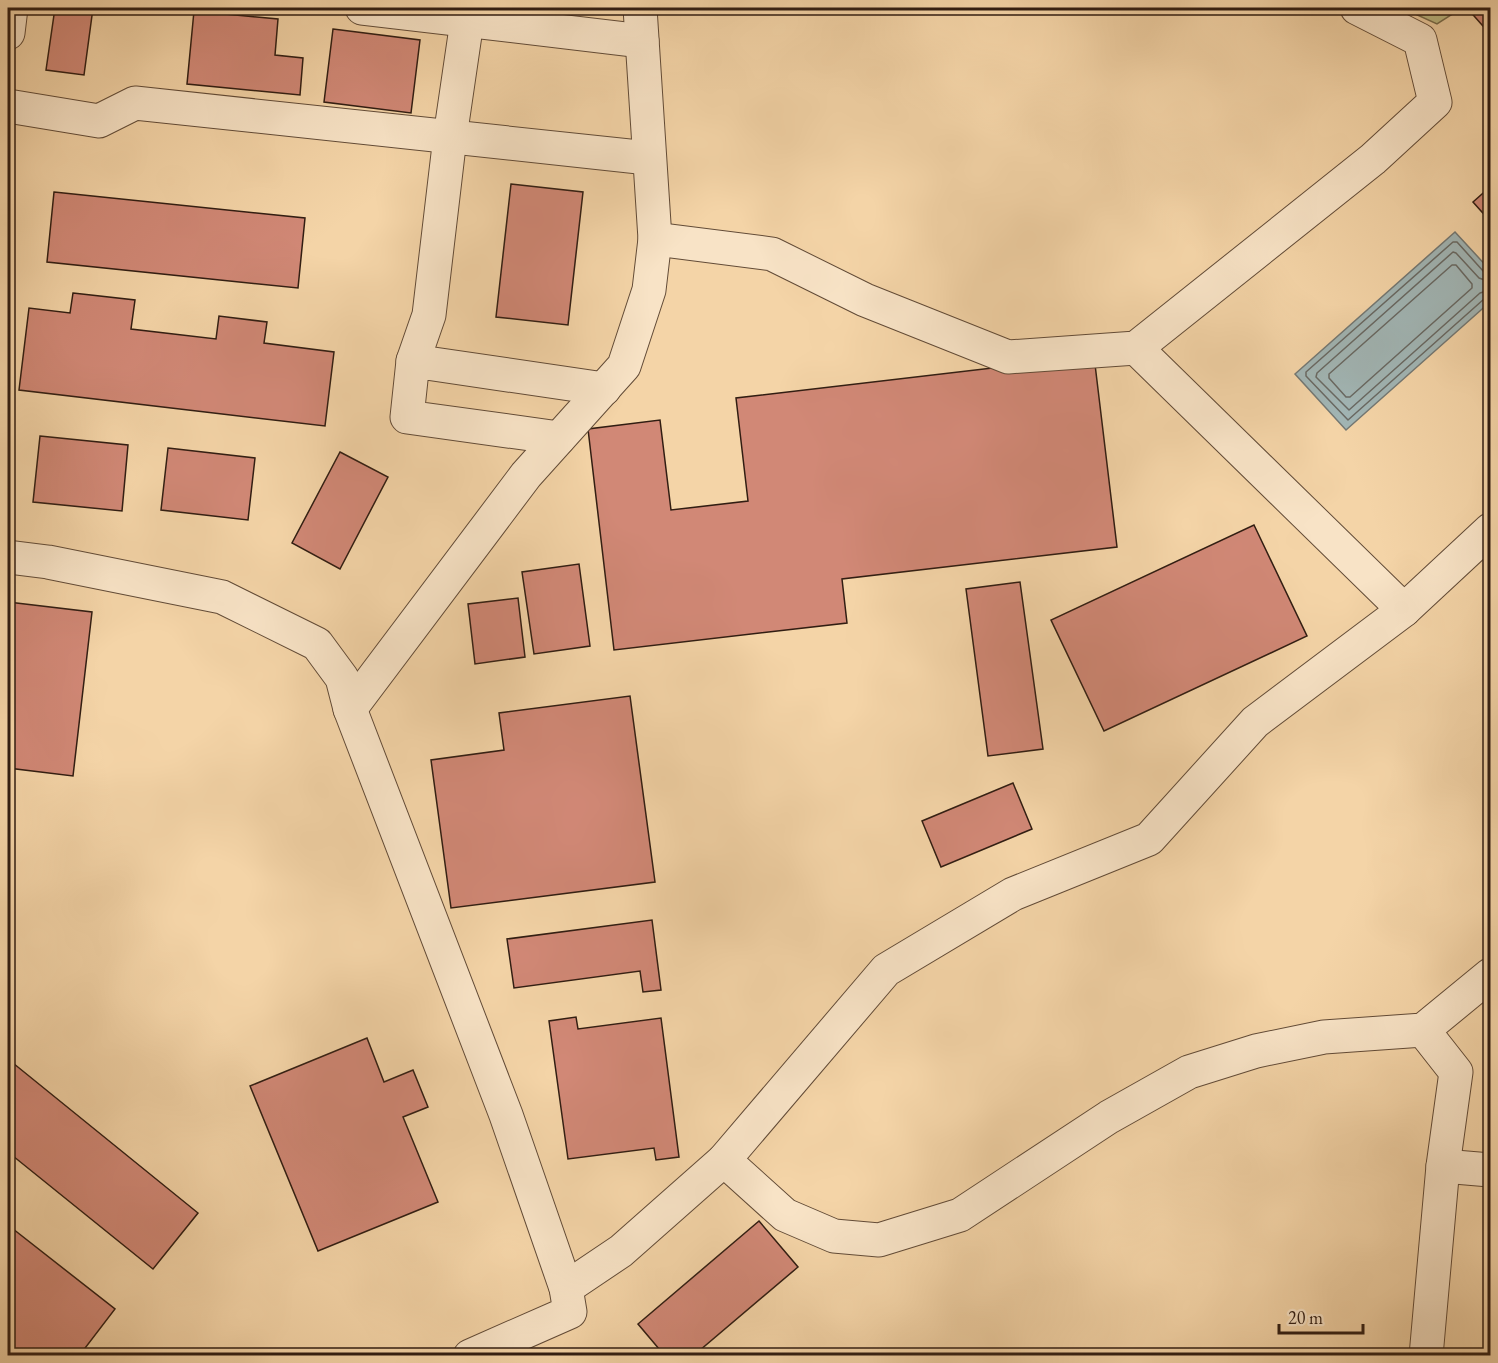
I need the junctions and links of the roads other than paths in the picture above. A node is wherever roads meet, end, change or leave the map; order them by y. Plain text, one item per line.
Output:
1 (11, 8) edge
2 (362, 8) edge
3 (640, 8) edge
4 (1357, 8) edge
5 (467, 21) junction
6 (8, 33) edge
7 (642, 41) junction
8 (8, 106) edge
9 (450, 137) junction
10 (648, 158) junction
11 (655, 239) junction
12 (1136, 348) junction
13 (413, 361) junction
14 (604, 389) junction
15 (559, 438) junction
16 (1491, 530) edge
17 (8, 557) edge
18 (1404, 610) junction
19 (350, 709) junction
20 (1491, 975) edge
21 (1423, 1030) junction
22 (724, 1160) junction
23 (1443, 1166) junction
24 (1491, 1170) edge
25 (566, 1288) junction
26 (470, 1356) edge
27 (1426, 1356) edge

1 - 6 lane
2 - 5 lane
3 - 7 lane
4 - 12 lane
5 - 7 lane
5 - 9 lane
7 - 10 lane
8 - 9 lane
9 - 10 lane
9 - 13 lane
10 - 11 lane
11 - 12 lane
11 - 14 lane
12 - 18 lane
13 - 14 lane
13 - 15 lane
14 - 15 lane
15 - 19 lane
16 - 18 lane
17 - 19 lane
18 - 22 lane
19 - 25 lane
20 - 21 lane
21 - 22 lane
21 - 23 lane
22 - 25 lane
23 - 24 lane
23 - 27 lane
25 - 26 lane

